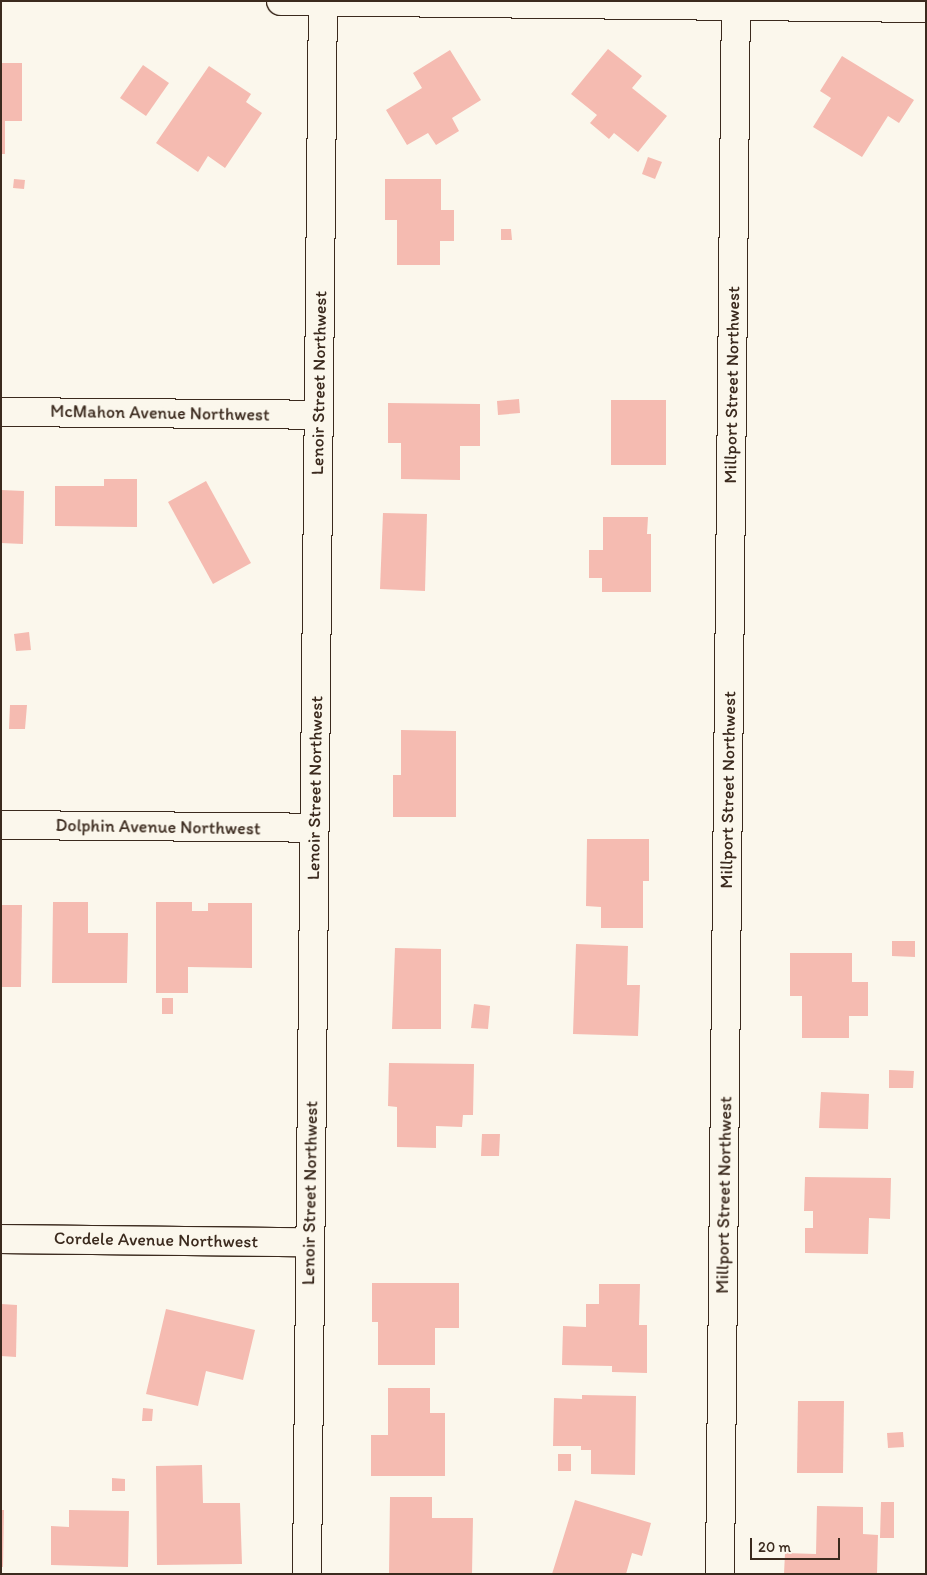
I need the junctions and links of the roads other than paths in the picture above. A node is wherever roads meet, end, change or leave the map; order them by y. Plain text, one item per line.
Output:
1 (281, 1) edge
2 (323, 2) edge
3 (736, 6) junction
4 (926, 8) edge
5 (1, 412) edge
6 (318, 415) junction
7 (1, 825) edge
8 (314, 828) junction
9 (1, 1239) edge
10 (310, 1242) junction
11 (307, 1574) edge
12 (720, 1574) edge

1 - 2 street
2 - 3 street
2 - 6 street, Lenoir Street Northwest
3 - 4 street
3 - 12 street, Millport Street Northwest
5 - 6 street, McMahon Avenue Northwest
6 - 8 street, Lenoir Street Northwest
7 - 8 street, Dolphin Avenue Northwest
8 - 10 street, Lenoir Street Northwest
9 - 10 street, Cordele Avenue Northwest
10 - 11 street, Lenoir Street Northwest

